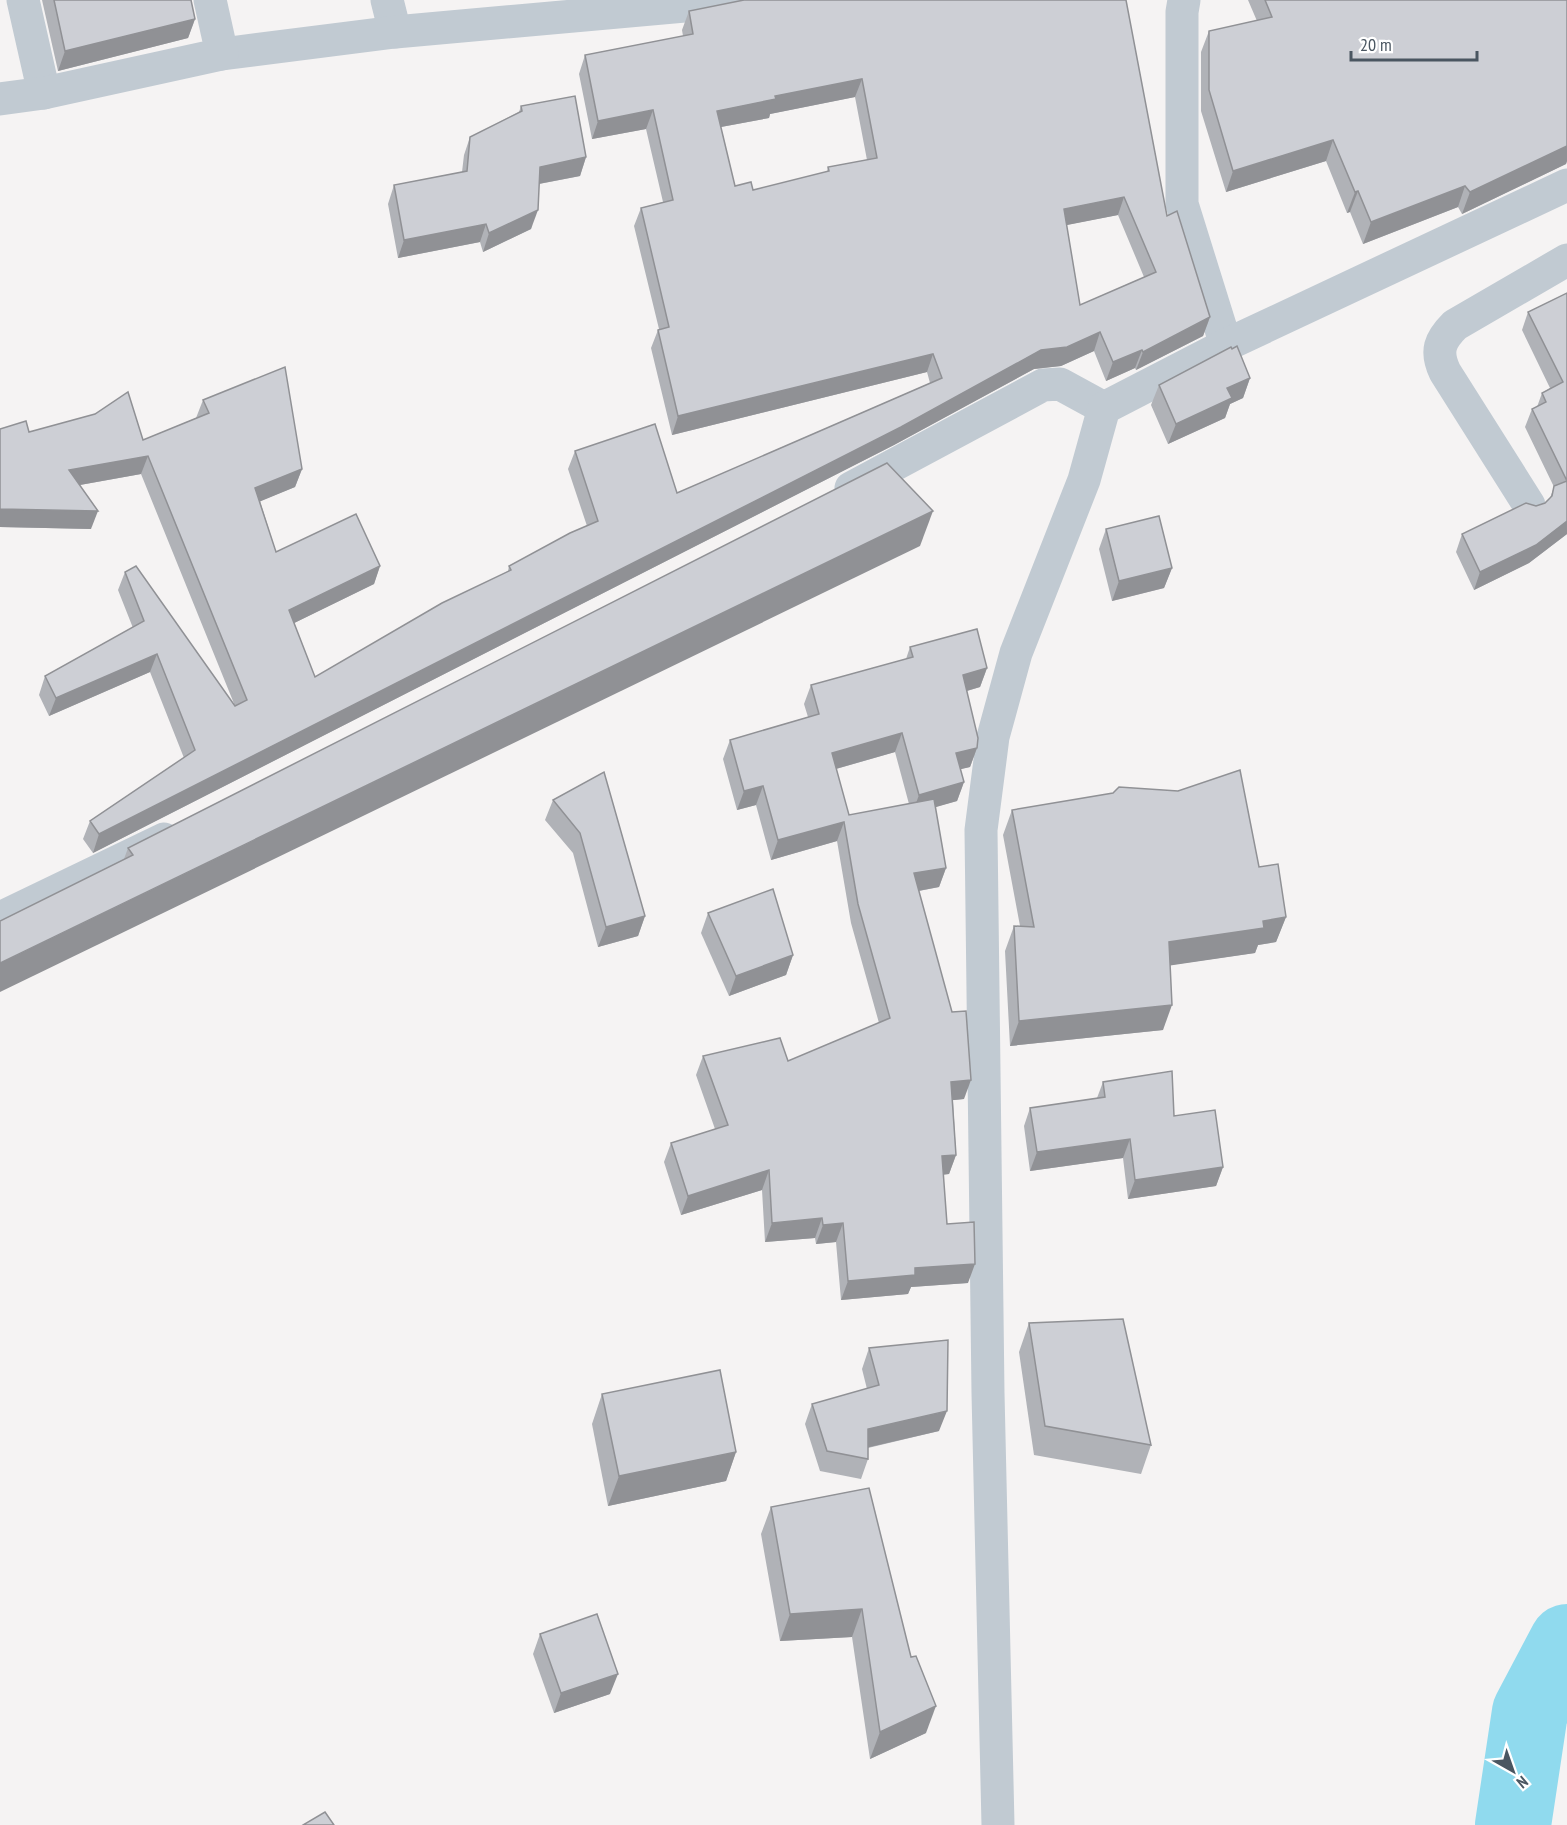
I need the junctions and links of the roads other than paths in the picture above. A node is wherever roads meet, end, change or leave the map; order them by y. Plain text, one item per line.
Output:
1 (23, 0) edge
2 (210, 0) edge
3 (387, 0) edge
4 (732, 0) edge
5 (1184, 0) edge
6 (395, 32) junction
7 (222, 54) junction
8 (44, 93) junction
9 (1, 95) edge
10 (1567, 185) edge
11 (1567, 260) edge
12 (1226, 345) junction
13 (1104, 408) junction
14 (829, 499) edge
15 (1529, 505) edge
16 (195, 823) edge
17 (0, 918) edge
18 (998, 1825) edge

1 - 8 street
2 - 7 street
3 - 6 street
4 - 6 street
5 - 12 street
6 - 7 street
7 - 8 street
8 - 9 street
10 - 12 street
11 - 15 street
12 - 13 street
13 - 14 street
13 - 18 street
16 - 17 street

